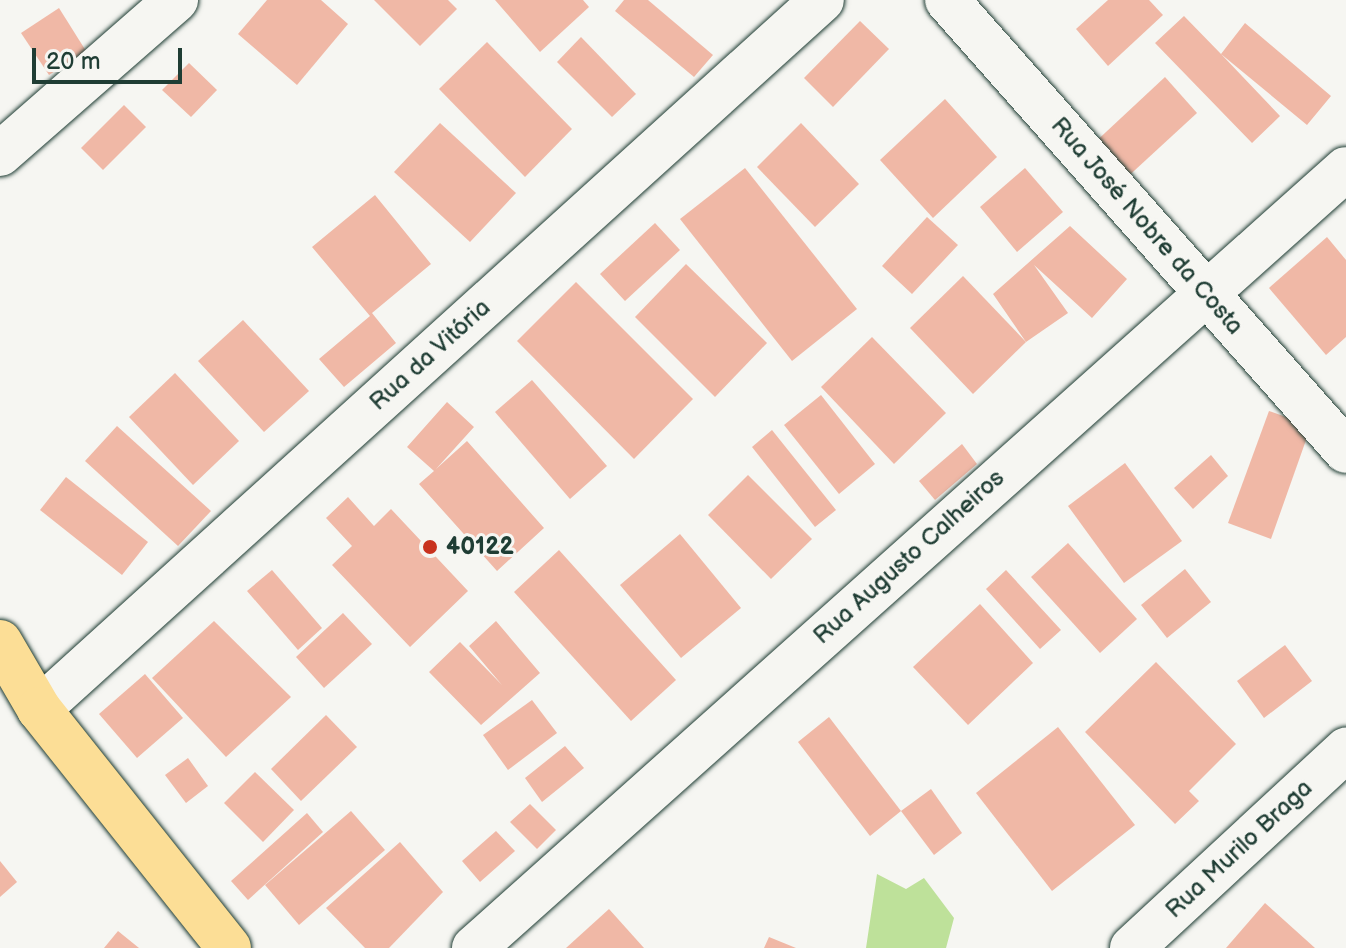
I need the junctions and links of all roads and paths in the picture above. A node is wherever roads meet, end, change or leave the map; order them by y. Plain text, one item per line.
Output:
1 (176, 0) edge
2 (822, 0) edge
3 (947, 0) edge
4 (0, 154) edge
5 (1346, 169) edge
6 (1205, 291) junction
7 (1346, 451) edge
8 (0, 642) edge
9 (39, 709) junction
10 (1340, 768) edge
11 (229, 948) edge
12 (474, 948) edge
13 (1132, 948) edge

1 - 4 street
2 - 9 street, Rua da Vitória
3 - 6 street, Rua José Nobre da Costa
5 - 6 street, Rua Augusto Calheiros
6 - 7 street, Rua José Nobre da Costa
6 - 12 street, Rua Augusto Calheiros
8 - 9 main road
9 - 11 main road
10 - 13 street, Rua Murilo Braga

